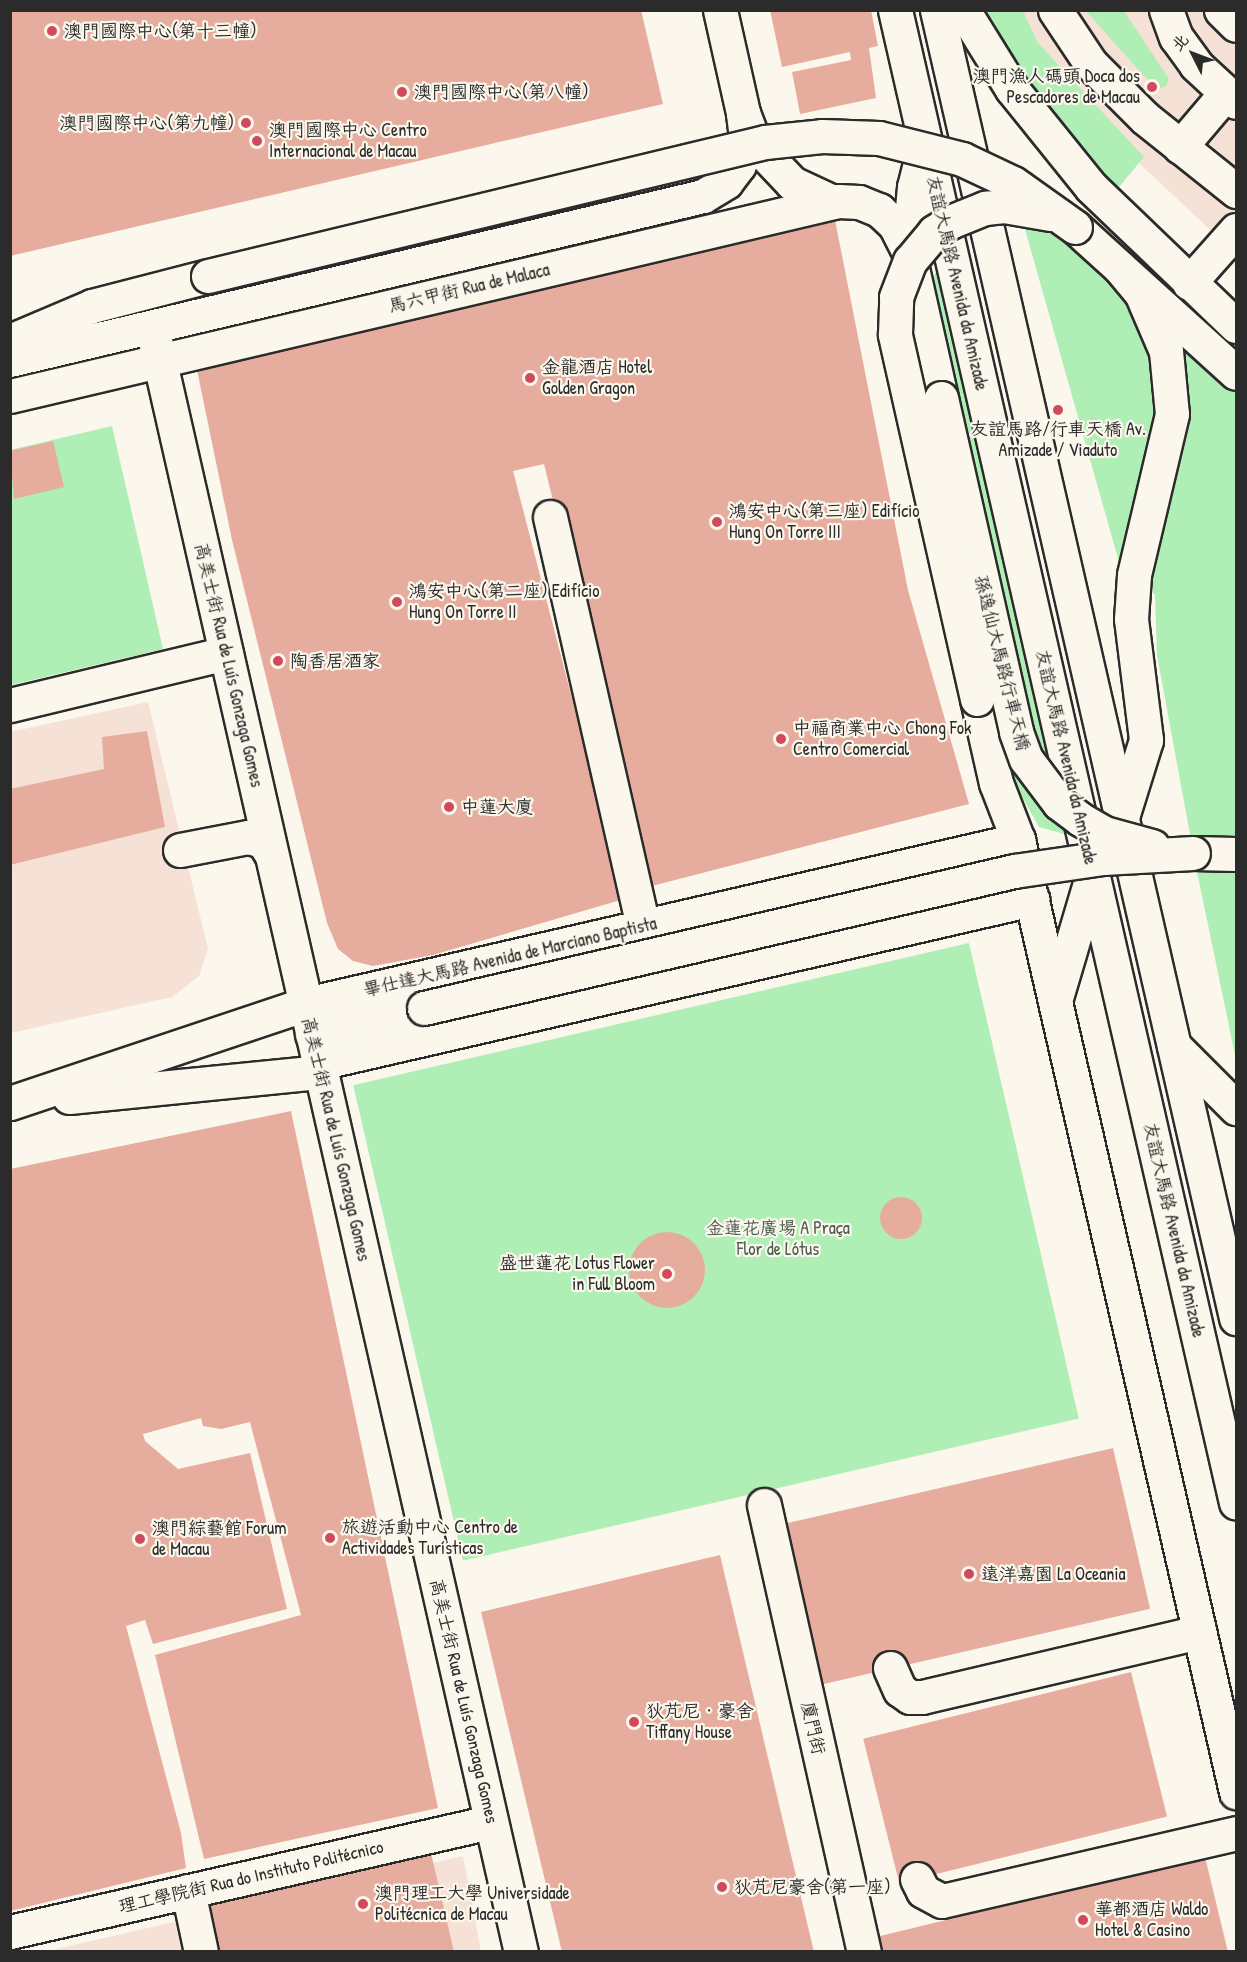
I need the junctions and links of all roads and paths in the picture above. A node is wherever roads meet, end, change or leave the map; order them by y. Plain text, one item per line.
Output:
1 (720, 10) edge
2 (895, 10) edge
3 (937, 10) edge
4 (963, 10) edge
5 (1055, 10) edge
6 (1166, 10) edge
7 (1221, 10) edge
8 (1236, 25) edge
9 (1231, 98) edge
10 (743, 112) junction
11 (925, 143) junction
12 (1180, 147) junction
13 (1236, 192) edge
14 (833, 202) junction
15 (1075, 227) junction
16 (1236, 230) edge
17 (908, 250) junction
18 (1120, 268) junction
19 (1189, 283) junction
20 (1236, 326) edge
21 (152, 327) junction
22 (10, 341) edge
23 (10, 360) edge
24 (159, 361) junction
25 (1236, 373) edge
26 (10, 396) edge
27 (550, 517) dead end
28 (226, 653) junction
29 (10, 705) edge
30 (261, 807) junction
31 (1122, 817) junction
32 (237, 837) junction
33 (1018, 840) junction
34 (180, 850) dead end
35 (1193, 853) junction
36 (271, 854) junction
37 (1236, 854) edge
38 (949, 856) junction
39 (1093, 874) junction
40 (1032, 899) junction
41 (963, 915) junction
42 (643, 926) junction
43 (1055, 1001) junction
44 (314, 1043) junction
45 (1174, 1046) junction
46 (10, 1103) edge
47 (1236, 1108) edge
48 (1236, 1318) edge
49 (1236, 1503) edge
50 (764, 1505) dead end
51 (1200, 1632) junction
52 (890, 1668) dead end
53 (1236, 1792) edge
54 (491, 1822) junction
55 (1236, 1833) edge
56 (1091, 1867) junction
57 (917, 1879) dead end
58 (1069, 1890) dead end
59 (188, 1891) junction
60 (10, 1932) edge
61 (201, 1952) edge
62 (521, 1952) edge
63 (864, 1952) edge

1 - 10 street
2 - 11 street, 友誼大馬路 Avenida da Amizade
3 - 31 street
4 - 19 street
5 - 12 street
6 - 9 street
7 - 8 street
9 - 12 street
10 - 14 street
10 - 21 street, 馬六甲街 Rua de Malaca
11 - 17 street
11 - 39 street, 友誼大馬路 Avenida da Amizade
12 - 13 street
14 - 17 street, 馬六甲街 Rua de Malaca
14 - 24 street, 馬六甲街 Rua de Malaca
15 - 18 street
15 - 22 street, bridge
15 - 33 street, bridge
16 - 19 street
17 - 35 street, 孫逸仙大馬路行車天橋, bridge
18 - 25 street
18 - 31 street
19 - 20 street
21 - 23 street, 馬六甲街 Rua de Malaca
21 - 24 street, 高美士街 Rua de Luís Gonzaga Gomes
24 - 26 street, 馬六甲街 Rua de Malaca
24 - 28 street, 高美士街 Rua de Luís Gonzaga Gomes
27 - 42 street
28 - 29 street
28 - 30 street, 高美士街 Rua de Luís Gonzaga Gomes
30 - 32 street
30 - 36 street, 高美士街 Rua de Luís Gonzaga Gomes
31 - 45 street
32 - 34 street
32 - 36 street
33 - 38 street, 畢仕達大馬路 Avenida de Marciano Baptista
33 - 40 street
35 - 37 street, 孫逸仙大馬路行車天橋
35 - 44 street, bridge
36 - 44 street, 高美士街 Rua de Luís Gonzaga Gomes
38 - 41 street
38 - 42 street, 畢仕達大馬路 Avenida de Marciano Baptista
39 - 43 street
39 - 49 street, 友誼大馬路 Avenida da Amizade
40 - 41 street, 畢仕達大馬路 Avenida de Marciano Baptista
40 - 43 street
41 - 44 street, 畢仕達大馬路 Avenida de Marciano Baptista
42 - 44 street, 畢仕達大馬路 Avenida de Marciano Baptista
43 - 51 street
44 - 46 street, 畢仕達大馬路 Avenida de Marciano Baptista
44 - 46 street
44 - 54 street, 高美士街 Rua de Luís Gonzaga Gomes
45 - 47 street
45 - 48 street
50 - 63 street, 廈門街
51 - 52 street
51 - 53 street
54 - 59 street, 理工學院街 Rua do Instituto Politécnico
54 - 62 street, 高美士街 Rua de Luís Gonzaga Gomes
55 - 56 street
56 - 57 street
56 - 58 street
59 - 60 street, 理工學院街 Rua do Instituto Politécnico
59 - 61 street

